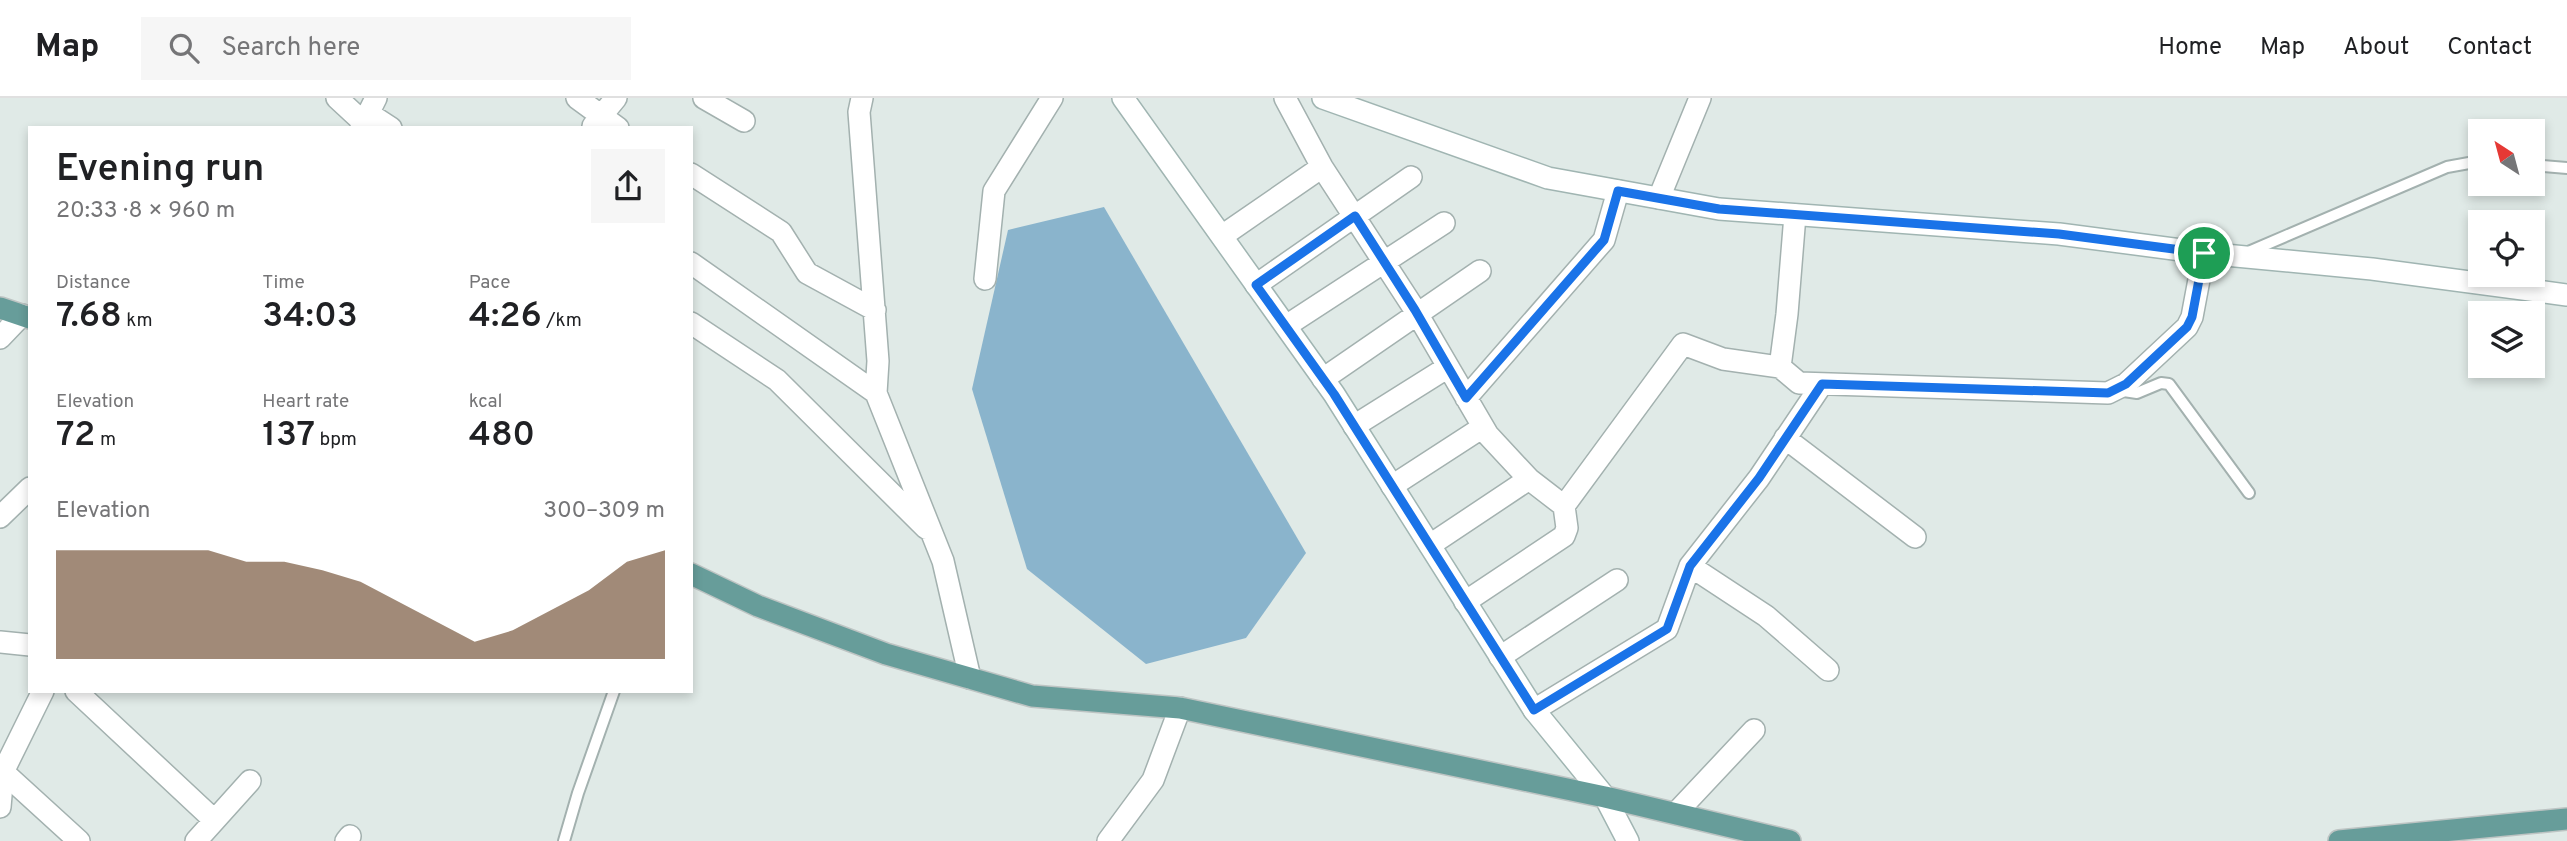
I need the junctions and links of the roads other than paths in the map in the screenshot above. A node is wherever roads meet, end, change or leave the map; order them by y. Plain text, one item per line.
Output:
1 (337, 98) edge
2 (577, 98) edge
3 (616, 98) edge
4 (704, 98) edge
5 (862, 98) edge
6 (1052, 98) edge
7 (1123, 98) edge
8 (1285, 98) edge
9 (1323, 98) edge
10 (1700, 98) edge
11 (367, 115) edge
12 (744, 121) dead end
13 (596, 122) edge
14 (387, 126) edge
15 (2468, 164) edge
16 (2545, 166) edge
17 (1322, 167) junction
18 (2567, 168) edge
19 (693, 175) edge
20 (1411, 177) dead end
21 (1618, 191) junction
22 (1658, 198) junction
23 (1795, 215) junction
24 (1355, 216) junction
25 (1444, 223) dead end
26 (1222, 236) junction
27 (2204, 253) junction
28 (2237, 256) junction
29 (1384, 262) junction
30 (693, 264) edge
31 (1480, 271) dead end
32 (985, 279) dead end
33 (1256, 285) junction
34 (2567, 295) edge
35 (0, 308) edge
36 (875, 310) junction
37 (26, 316) edge
38 (1418, 316) junction
39 (693, 324) edge
40 (1286, 326) junction
41 (0, 338) edge
42 (1448, 367) junction
43 (1780, 367) junction
44 (1324, 379) junction
45 (1822, 384) junction
46 (2117, 390) junction
47 (876, 393) junction
48 (1466, 398) junction
49 (1354, 426) junction
50 (1483, 427) junction
51 (1785, 438) junction
52 (1529, 479) junction
53 (1392, 486) junction
54 (28, 490) edge
55 (2249, 493) dead end
56 (1564, 506) junction
57 (0, 517) edge
58 (933, 535) junction
59 (1915, 537) dead end
60 (1430, 545) junction
61 (1690, 566) junction
62 (693, 575) edge
63 (1617, 580) dead end
64 (1465, 602) junction
65 (0, 642) edge
66 (28, 645) edge
67 (1500, 657) junction
68 (1828, 670) dead end
69 (970, 678) junction
70 (42, 693) edge
71 (78, 693) edge
72 (613, 693) edge
73 (1180, 708) junction
74 (1534, 710) junction
75 (1754, 730) dead end
76 (2, 771) edge
77 (250, 781) dead end
78 (1605, 797) junction
79 (0, 807) edge
80 (1676, 813) junction
81 (2567, 818) edge
82 (214, 820) junction
83 (79, 841) edge
84 (196, 841) edge
85 (564, 841) edge
86 (1108, 841) edge
87 (1628, 841) edge
88 (1790, 841) edge
89 (2339, 841) edge

1 - 11 street
2 - 13 street
3 - 13 street
4 - 12 street
5 - 36 street
6 - 32 street
7 - 26 street
8 - 17 street
9 - 21 street
10 - 22 street
11 - 14 street
15 - 28 lane
16 - 18 lane
17 - 24 street
17 - 26 street
19 - 36 street
20 - 24 street
21 - 22 street
21 - 48 street
22 - 23 street
23 - 27 street
23 - 43 street
24 - 29 street
24 - 33 street
25 - 29 street
26 - 33 street
27 - 28 street
27 - 46 street
28 - 34 street
29 - 38 street
29 - 40 street
30 - 47 street
31 - 38 street
33 - 40 street
35 - 37 main road
36 - 47 street
37 - 41 street
38 - 42 street
38 - 44 street
39 - 58 street
40 - 44 street
42 - 48 street
42 - 49 street
43 - 45 street
43 - 56 street
44 - 49 street
45 - 46 street
45 - 51 street
46 - 55 lane
47 - 58 street
48 - 50 street
49 - 53 street
50 - 52 street
50 - 53 street
51 - 59 street
51 - 61 street
52 - 56 street
52 - 60 street
53 - 60 street
54 - 57 street
56 - 64 street
58 - 69 street
60 - 64 street
61 - 68 street
61 - 74 street
62 - 69 main road
63 - 67 street
64 - 67 street
65 - 66 street
67 - 74 street
69 - 73 main road
70 - 76 street
71 - 82 street
72 - 85 lane
73 - 78 main road
73 - 86 street
74 - 78 street
75 - 80 street
76 - 79 street
76 - 83 street
77 - 82 street
78 - 80 main road
78 - 87 street
80 - 88 main road
81 - 89 main road
82 - 84 street

